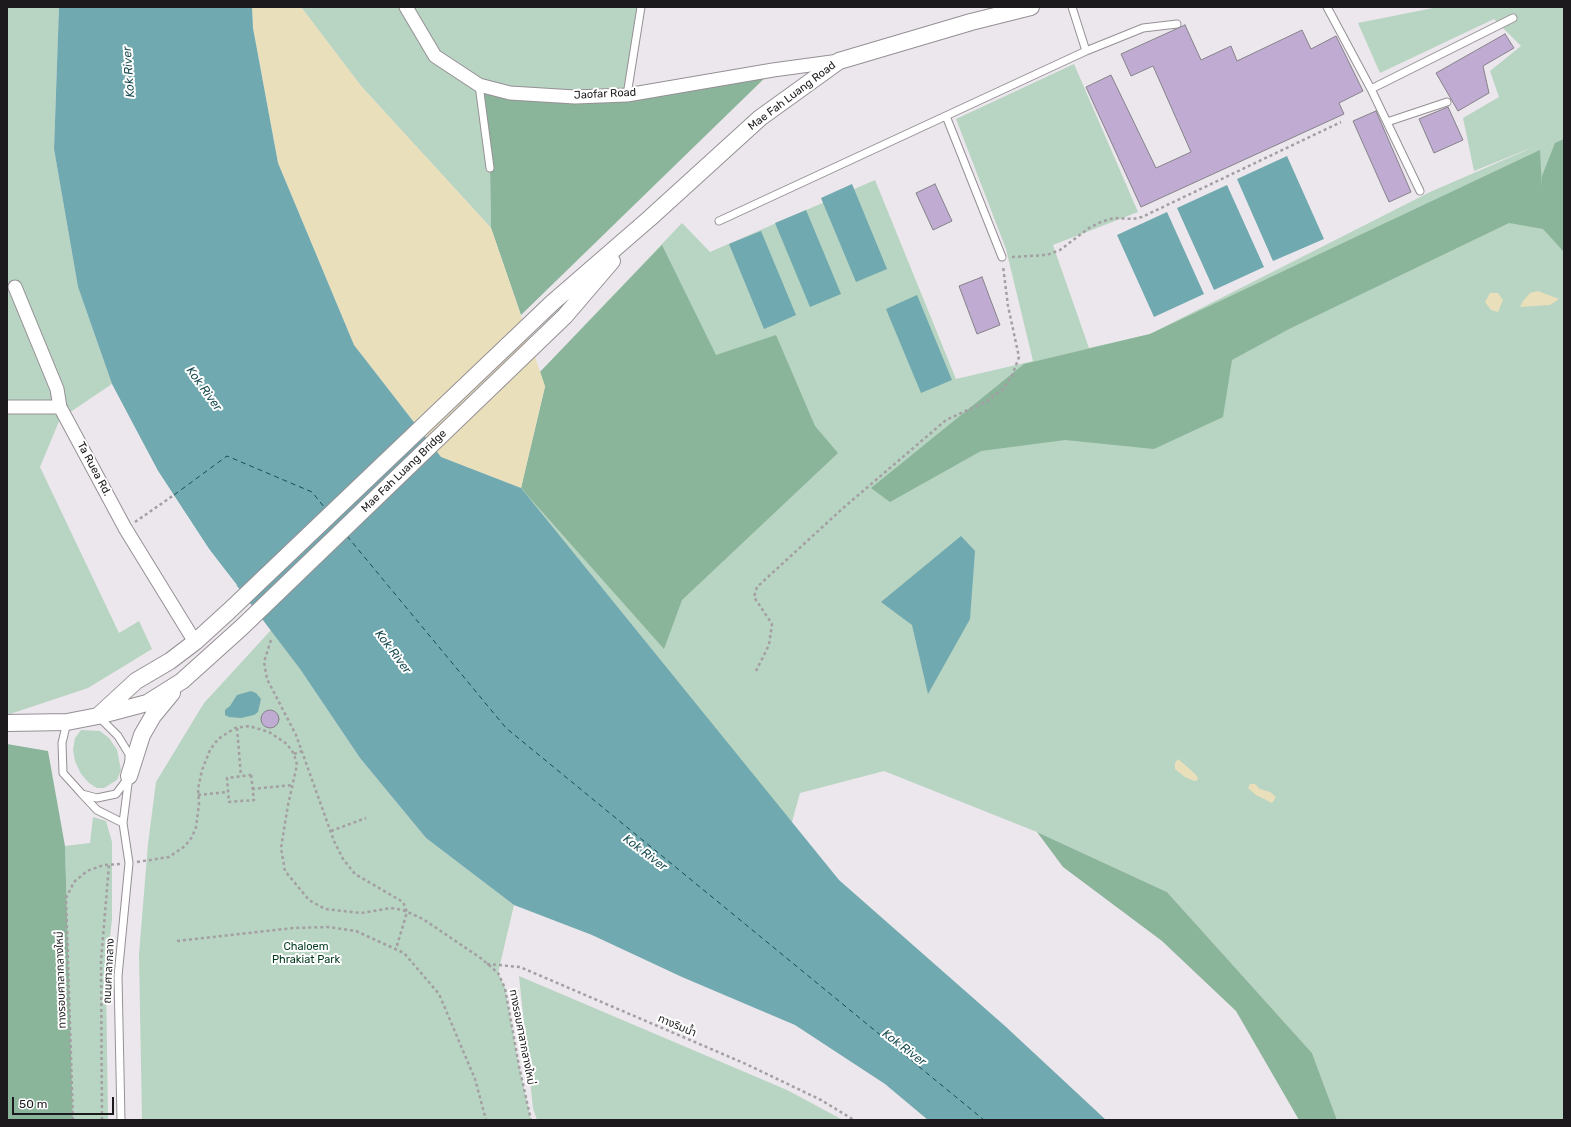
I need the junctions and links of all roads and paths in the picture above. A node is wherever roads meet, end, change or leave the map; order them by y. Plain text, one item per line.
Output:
1 (406, 7) edge
2 (641, 7) edge
3 (1031, 7) edge
4 (1072, 7) edge
5 (1327, 7) edge
6 (1514, 18) dead end
7 (1177, 24) dead end
8 (1086, 51) junction
9 (839, 62) junction
10 (479, 85) junction
11 (1371, 89) junction
12 (627, 95) junction
13 (1447, 102) dead end
14 (946, 116) junction
15 (1341, 122) dead end
16 (1387, 122) junction
17 (490, 168) dead end
18 (1420, 191) dead end
19 (650, 218) junction
20 (719, 221) dead end
21 (1002, 257) junction
22 (14, 286) dead end
23 (552, 303) joint
24 (565, 316) joint
25 (7, 407) edge
26 (60, 407) junction
27 (174, 496) dead end
28 (125, 528) junction
29 (271, 640) dead end
30 (195, 642) junction
31 (756, 671) dead end
32 (182, 681) junction
33 (98, 716) junction
34 (67, 722) junction
35 (7, 723) edge
36 (237, 728) junction
37 (302, 751) junction
38 (294, 754) junction
39 (130, 776) junction
40 (241, 776) junction
41 (293, 785) junction
42 (252, 789) junction
43 (228, 792) junction
44 (82, 794) junction
45 (198, 795) junction
46 (366, 818) dead end
47 (123, 823) junction
48 (331, 831) junction
49 (146, 861) dead end
50 (407, 912) junction
51 (177, 941) dead end
52 (396, 949) junction
53 (487, 964) junction
54 (73, 1120) edge
55 (102, 1120) edge
56 (121, 1120) edge
57 (486, 1120) edge
58 (531, 1120) edge
59 (854, 1120) edge

1 - 10 street, Jaofar Road
2 - 12 lane
3 - 9 street, Mae Fah Luang Road
4 - 8 lane
5 - 11 lane
6 - 11 lane
7 - 8 lane
8 - 14 lane
9 - 12 street, Jaofar Road
9 - 19 street, Mae Fah Luang Road
10 - 12 street, Jaofar Road
10 - 17 lane
11 - 16 lane
13 - 16 lane
14 - 20 lane
14 - 21 lane
15 - 21 path
16 - 18 lane
19 - 23 street, Mae Fah Luang Road
19 - 24 street, Mae Fah Luang Road
21 - 31 path
22 - 26 street, Ta Ruea Rd.
23 - 30 street, Mae Fah Luang Bridge
24 - 32 street, Mae Fah Luang Bridge
25 - 26 street
26 - 28 street, Ta Ruea Rd.
27 - 28 path
28 - 30 street, Ta Ruea Rd.
29 - 37 path
30 - 33 street
32 - 33 street
32 - 39 street
33 - 34 street
33 - 39 lane
34 - 35 street
34 - 44 lane
36 - 38 path
36 - 40 path
36 - 45 path
37 - 38 path
37 - 48 path
38 - 41 path, ทางรอบศาลากลางใหม่
39 - 44 lane
39 - 47 lane, ถนนศาลากลาง
40 - 42 path
40 - 43 path
41 - 42 path
41 - 50 path, ทางรอบศาลากลางใหม่
42 - 43 path
43 - 45 path
44 - 47 lane
45 - 49 path
46 - 48 path
47 - 56 lane, ถนนศาลากลาง
48 - 50 path
50 - 52 path
50 - 53 path, ทางรอบศาลากลางใหม่
51 - 52 path
52 - 57 path
53 - 58 path, ทางรอบศาลากลางใหม่
53 - 59 path, ทางริมน้ำ
54 - 55 path, ทางรอบศาลากลางใหม่

